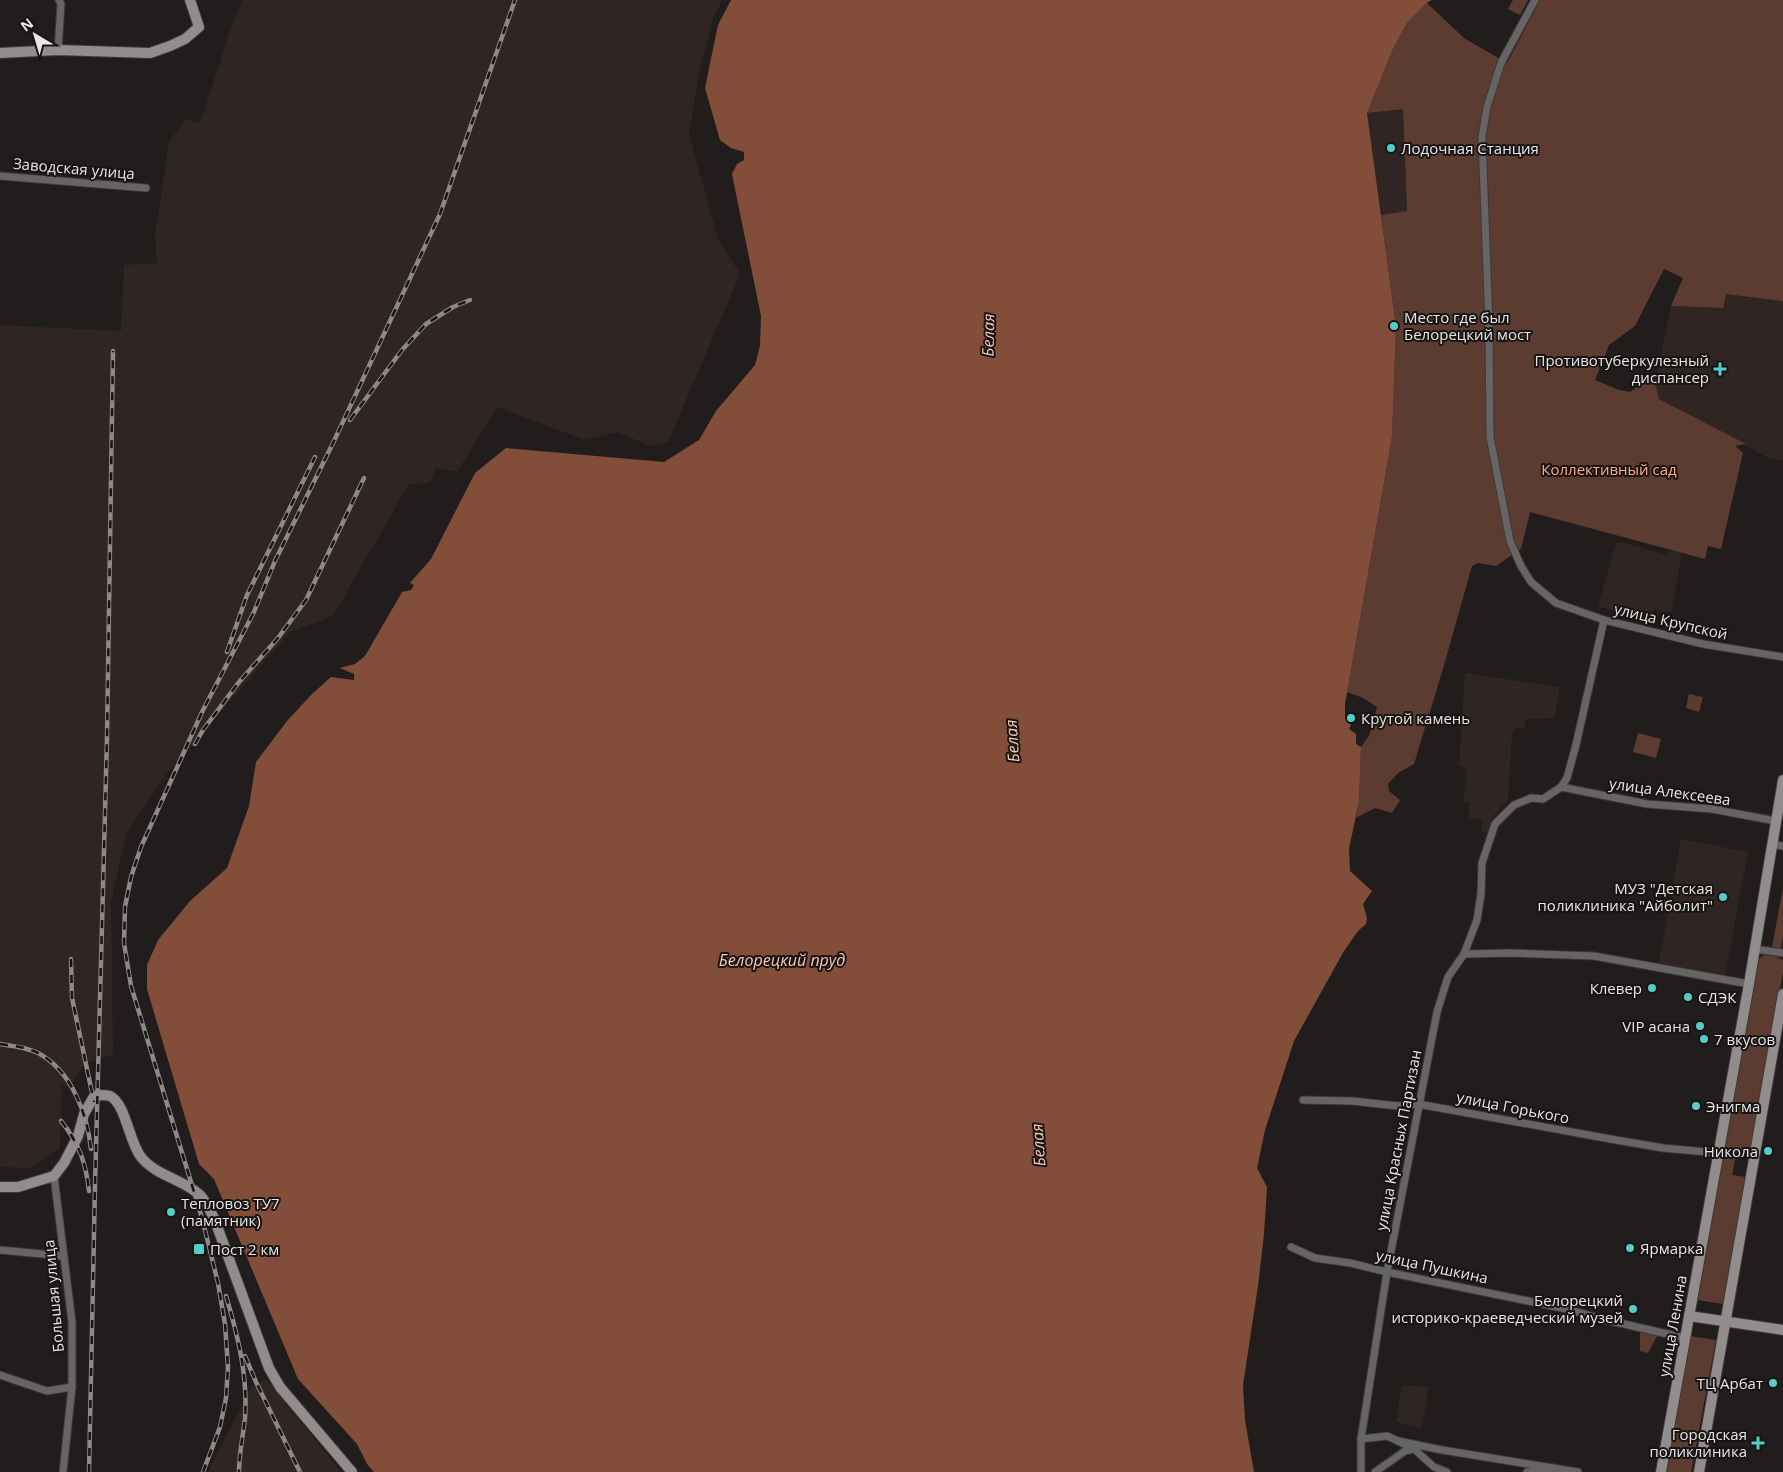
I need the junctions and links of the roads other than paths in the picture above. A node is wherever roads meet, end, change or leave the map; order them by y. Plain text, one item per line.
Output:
1 (59, 0) edge
2 (190, 0) edge
3 (1534, 0) edge
4 (58, 50) junction
5 (0, 53) edge
6 (0, 176) edge
7 (146, 188) dead end
8 (1604, 620) junction
9 (1783, 657) edge
10 (1783, 780) edge
11 (1561, 787) junction
12 (1776, 821) junction
13 (1772, 844) junction
14 (1783, 846) edge
15 (1754, 949) junction
16 (1783, 953) edge
17 (1464, 954) junction
18 (1749, 984) junction
19 (1783, 994) edge
20 (1303, 1100) dead end
21 (1418, 1104) junction
22 (1718, 1153) junction
23 (54, 1176) junction
24 (0, 1187) edge
25 (1291, 1247) dead end
26 (0, 1250) edge
27 (63, 1256) junction
28 (1387, 1272) junction
29 (1688, 1316) junction
30 (1727, 1322) junction
31 (1783, 1330) edge
32 (1685, 1338) junction
33 (0, 1374) edge
34 (72, 1387) junction
35 (1361, 1438) junction
36 (1398, 1441) junction
37 (1414, 1449) junction
38 (1553, 1468) junction
39 (63, 1472) edge
40 (352, 1472) edge
41 (1361, 1472) edge
42 (1375, 1472) edge
43 (1447, 1472) edge
44 (1527, 1472) edge
45 (1578, 1472) edge
46 (1660, 1472) edge
47 (1699, 1472) edge

1 - 4 street
2 - 4 main road
3 - 8 street, улица Крупской
4 - 5 main road
6 - 7 street, Заводская улица
8 - 9 street, улица Крупской
8 - 11 street
10 - 12 main road, улица Ленина
11 - 12 street, улица Алексеева
11 - 17 street, улица Красных Партизан
12 - 13 main road, улица Ленина
13 - 14 street
13 - 15 main road, улица Ленина
15 - 16 street
15 - 18 main road, улица Ленина
17 - 18 street
17 - 21 street, улица Красных Партизан
18 - 22 main road, улица Ленина
19 - 30 main road
20 - 21 street, улица Горького
21 - 22 street, улица Горького
21 - 28 street, улица Красных Партизан
22 - 29 main road, улица Ленина
23 - 24 main road
23 - 27 street, Большая улица
23 - 40 main road
25 - 28 street, улица Пушкина
26 - 27 street
27 - 34 street, Большая улица
28 - 32 street, улица Пушкина
28 - 35 street, улица Красных Партизан
29 - 30 main road
29 - 32 main road, улица Ленина
30 - 31 main road
30 - 47 main road
32 - 46 main road, улица Ленина
33 - 34 street
34 - 39 street, Большая улица
35 - 36 street
35 - 41 street, улица Красных Партизан
36 - 37 street
36 - 38 street
37 - 42 street
37 - 43 street
38 - 44 street
38 - 45 street

